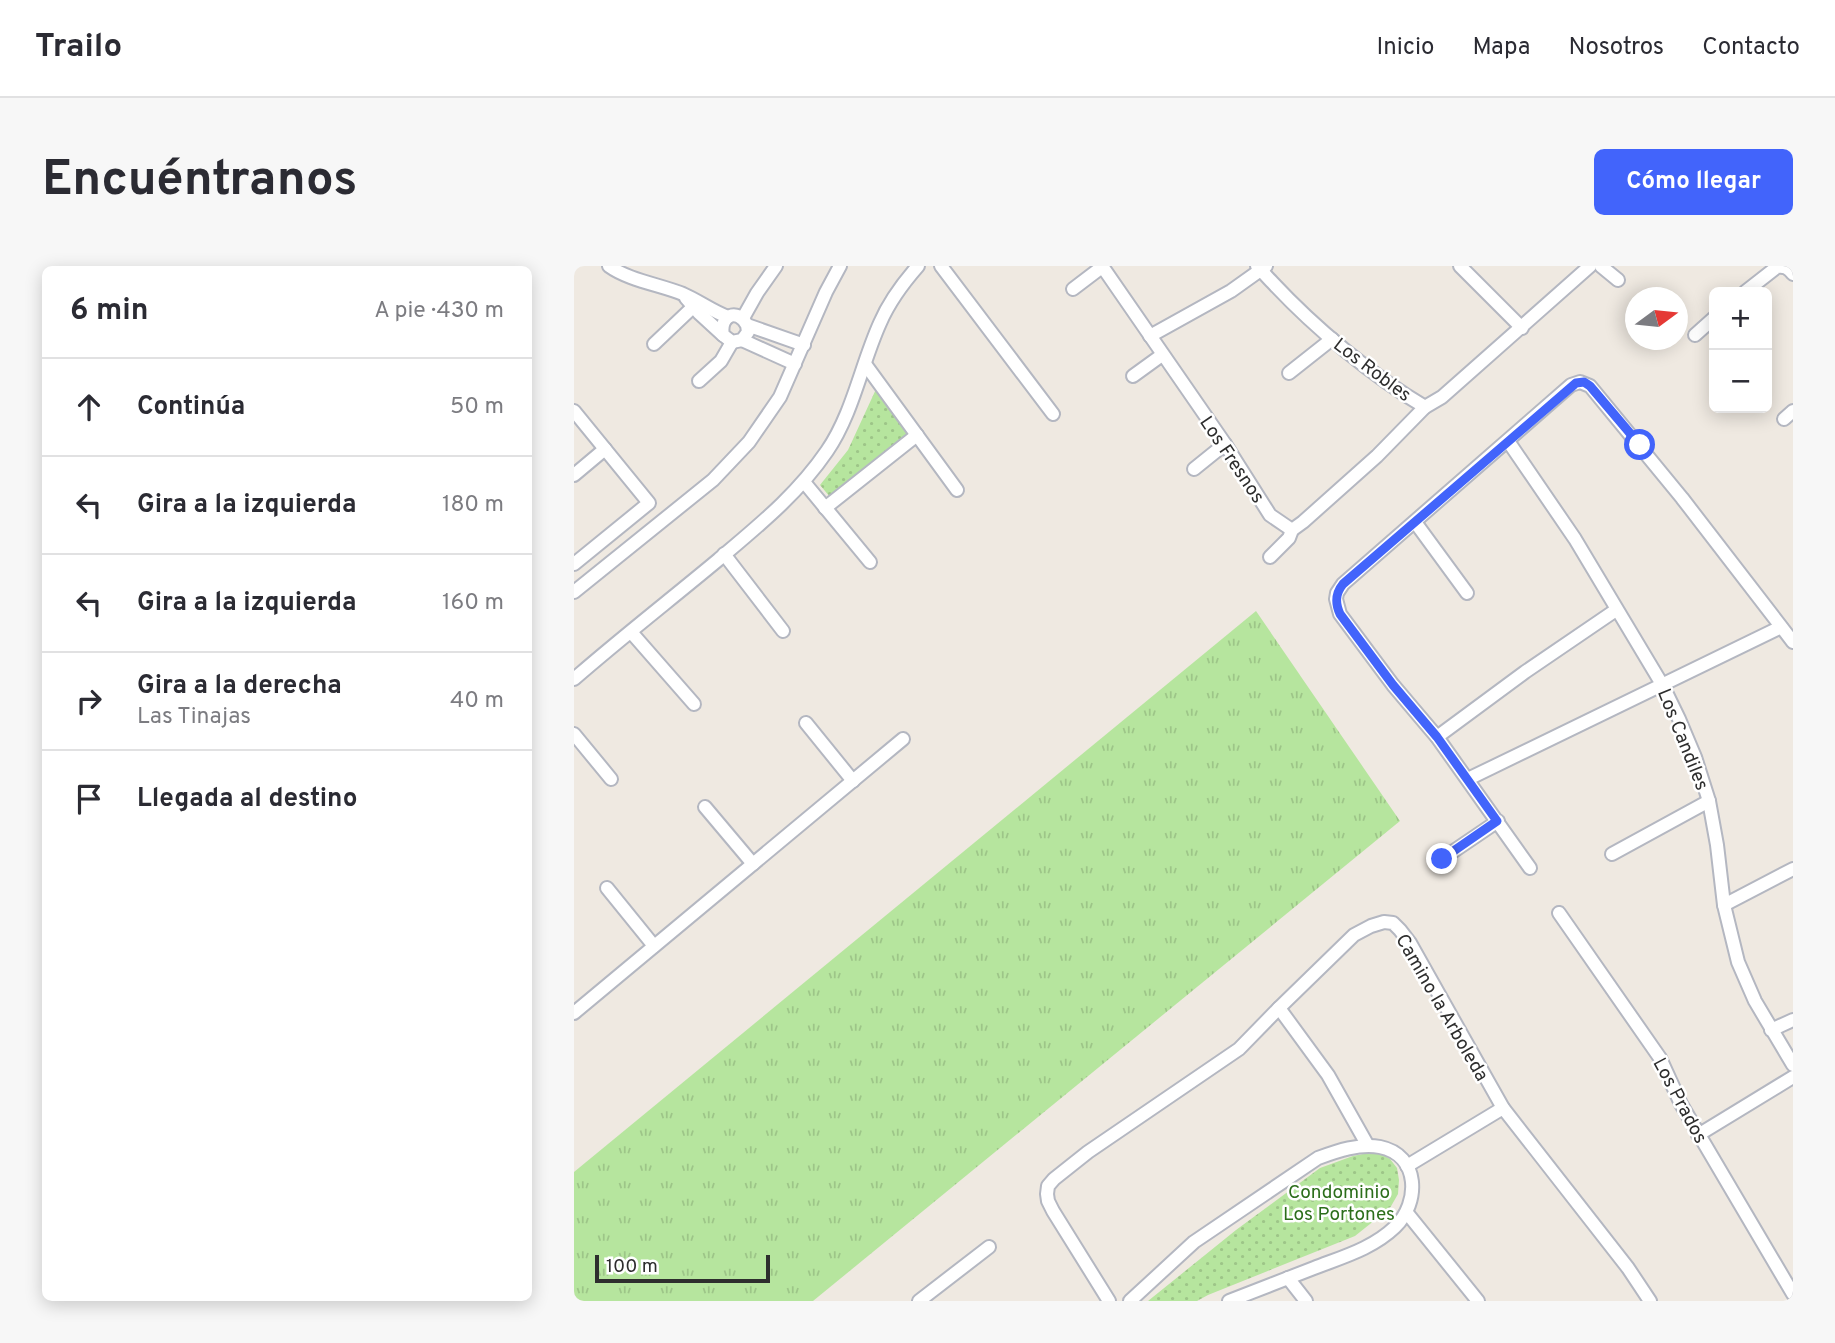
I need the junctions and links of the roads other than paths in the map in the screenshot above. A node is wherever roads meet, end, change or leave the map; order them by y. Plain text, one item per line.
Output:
1 (609, 266) edge
2 (776, 266) edge
3 (840, 266) edge
4 (918, 266) edge
5 (942, 266) edge
6 (1102, 266) edge
7 (1460, 266) edge
8 (1590, 266) edge
9 (1601, 266) edge
10 (1262, 267) edge
11 (1793, 274) edge
12 (1618, 280) dead end
13 (1751, 287) edge
14 (1073, 289) dead end
15 (684, 295) junction
16 (692, 307) junction
17 (728, 317) junction
18 (745, 321) junction
19 (1709, 322) edge
20 (1522, 328) junction
21 (1695, 335) dead end
22 (1150, 336) junction
23 (732, 339) junction
24 (1332, 339) junction
25 (654, 344) dead end
26 (804, 345) junction
27 (1162, 355) junction
28 (795, 364) junction
29 (865, 364) junction
30 (1289, 373) dead end
31 (1133, 376) dead end
32 (699, 381) dead end
33 (1425, 407) junction
34 (1053, 414) dead end
35 (577, 419) edge
36 (917, 435) junction
37 (1508, 442) junction
38 (1225, 444) junction
39 (605, 449) junction
40 (1194, 469) dead end
41 (574, 475) edge
42 (804, 482) junction
43 (957, 490) dead end
44 (825, 508) junction
45 (1415, 522) junction
46 (1292, 530) junction
47 (724, 554) junction
48 (1270, 556) dead end
49 (870, 562) dead end
50 (574, 564) edge
51 (574, 592) edge
52 (1467, 593) dead end
53 (1616, 610) junction
54 (1781, 627) junction
55 (783, 631) dead end
56 (631, 632) junction
57 (1793, 642) edge
58 (574, 679) edge
59 (1663, 686) junction
60 (694, 704) dead end
61 (807, 723) dead end
62 (1437, 737) junction
63 (575, 738) edge
64 (904, 739) dead end
65 (611, 779) dead end
66 (1468, 779) junction
67 (853, 781) junction
68 (1709, 801) junction
69 (705, 807) dead end
70 (1497, 821) junction
71 (1612, 854) dead end
72 (1442, 859) dead end
73 (753, 864) junction
74 (1530, 869) dead end
75 (1793, 869) edge
76 (607, 888) dead end
77 (1724, 905) junction
78 (1559, 914) dead end
79 (654, 946) junction
80 (1279, 1008) junction
81 (574, 1013) edge
82 (1793, 1020) edge
83 (1770, 1030) junction
84 (1793, 1065) edge
85 (1793, 1077) edge
86 (1503, 1108) junction
87 (1699, 1135) junction
88 (1368, 1146) junction
89 (1407, 1166) junction
90 (1407, 1213) junction
91 (989, 1247) dead end
92 (1288, 1278) junction
93 (1793, 1294) edge
94 (919, 1301) edge
95 (1110, 1301) edge
96 (1130, 1301) edge
97 (1229, 1301) edge
98 (1306, 1301) edge
99 (1478, 1301) edge
100 (1650, 1301) edge

1 - 15 street
2 - 18 street
3 - 26 street
4 - 29 street
5 - 34 street
6 - 14 street
6 - 22 street, Los Fresnos
7 - 20 street
8 - 20 street, Los Robles
9 - 12 street
10 - 22 street
10 - 24 street, Los Robles
11 - 13 street
15 - 16 street
15 - 17 street
16 - 23 street
16 - 25 street
17 - 18 street
17 - 23 street
18 - 23 street
18 - 26 street
19 - 21 street
20 - 33 street, Los Robles
22 - 27 street, Los Fresnos
23 - 28 street
23 - 32 street
24 - 30 street
24 - 33 street, Los Robles
26 - 28 street
27 - 31 street
27 - 38 street, Los Fresnos
28 - 51 street
29 - 36 street
29 - 42 street
33 - 46 street
35 - 39 street
36 - 43 street
36 - 44 street
37 - 45 street
37 - 53 street, Los Candiles
37 - 54 street
38 - 40 street
38 - 46 street, Los Fresnos
39 - 41 street
39 - 50 street
42 - 44 street
42 - 47 street
44 - 49 street
45 - 52 street
45 - 62 street
46 - 48 street
47 - 55 street
47 - 56 street
53 - 59 street, Los Candiles
53 - 62 street
54 - 57 street
54 - 59 street
56 - 58 street
56 - 60 street
59 - 66 street
59 - 68 street, Los Candiles
61 - 67 street
62 - 66 street
63 - 65 street
64 - 67 street
66 - 70 street
67 - 73 street
68 - 71 street
68 - 77 street, Los Candiles
69 - 73 street
70 - 72 street
70 - 74 street
73 - 79 street
75 - 77 street
76 - 79 street
77 - 83 street, Los Candiles
78 - 87 street, Los Prados
79 - 81 street
80 - 86 street, Camino la Arboleda
80 - 88 street
80 - 95 street, Camino la Arboleda
82 - 83 street
83 - 84 street, Los Candiles
85 - 87 street
86 - 89 street
86 - 100 street, Camino la Arboleda
87 - 93 street, Los Prados
88 - 89 street
88 - 96 street
89 - 90 street
90 - 92 street
90 - 99 street
91 - 94 street
92 - 97 street
92 - 98 street

